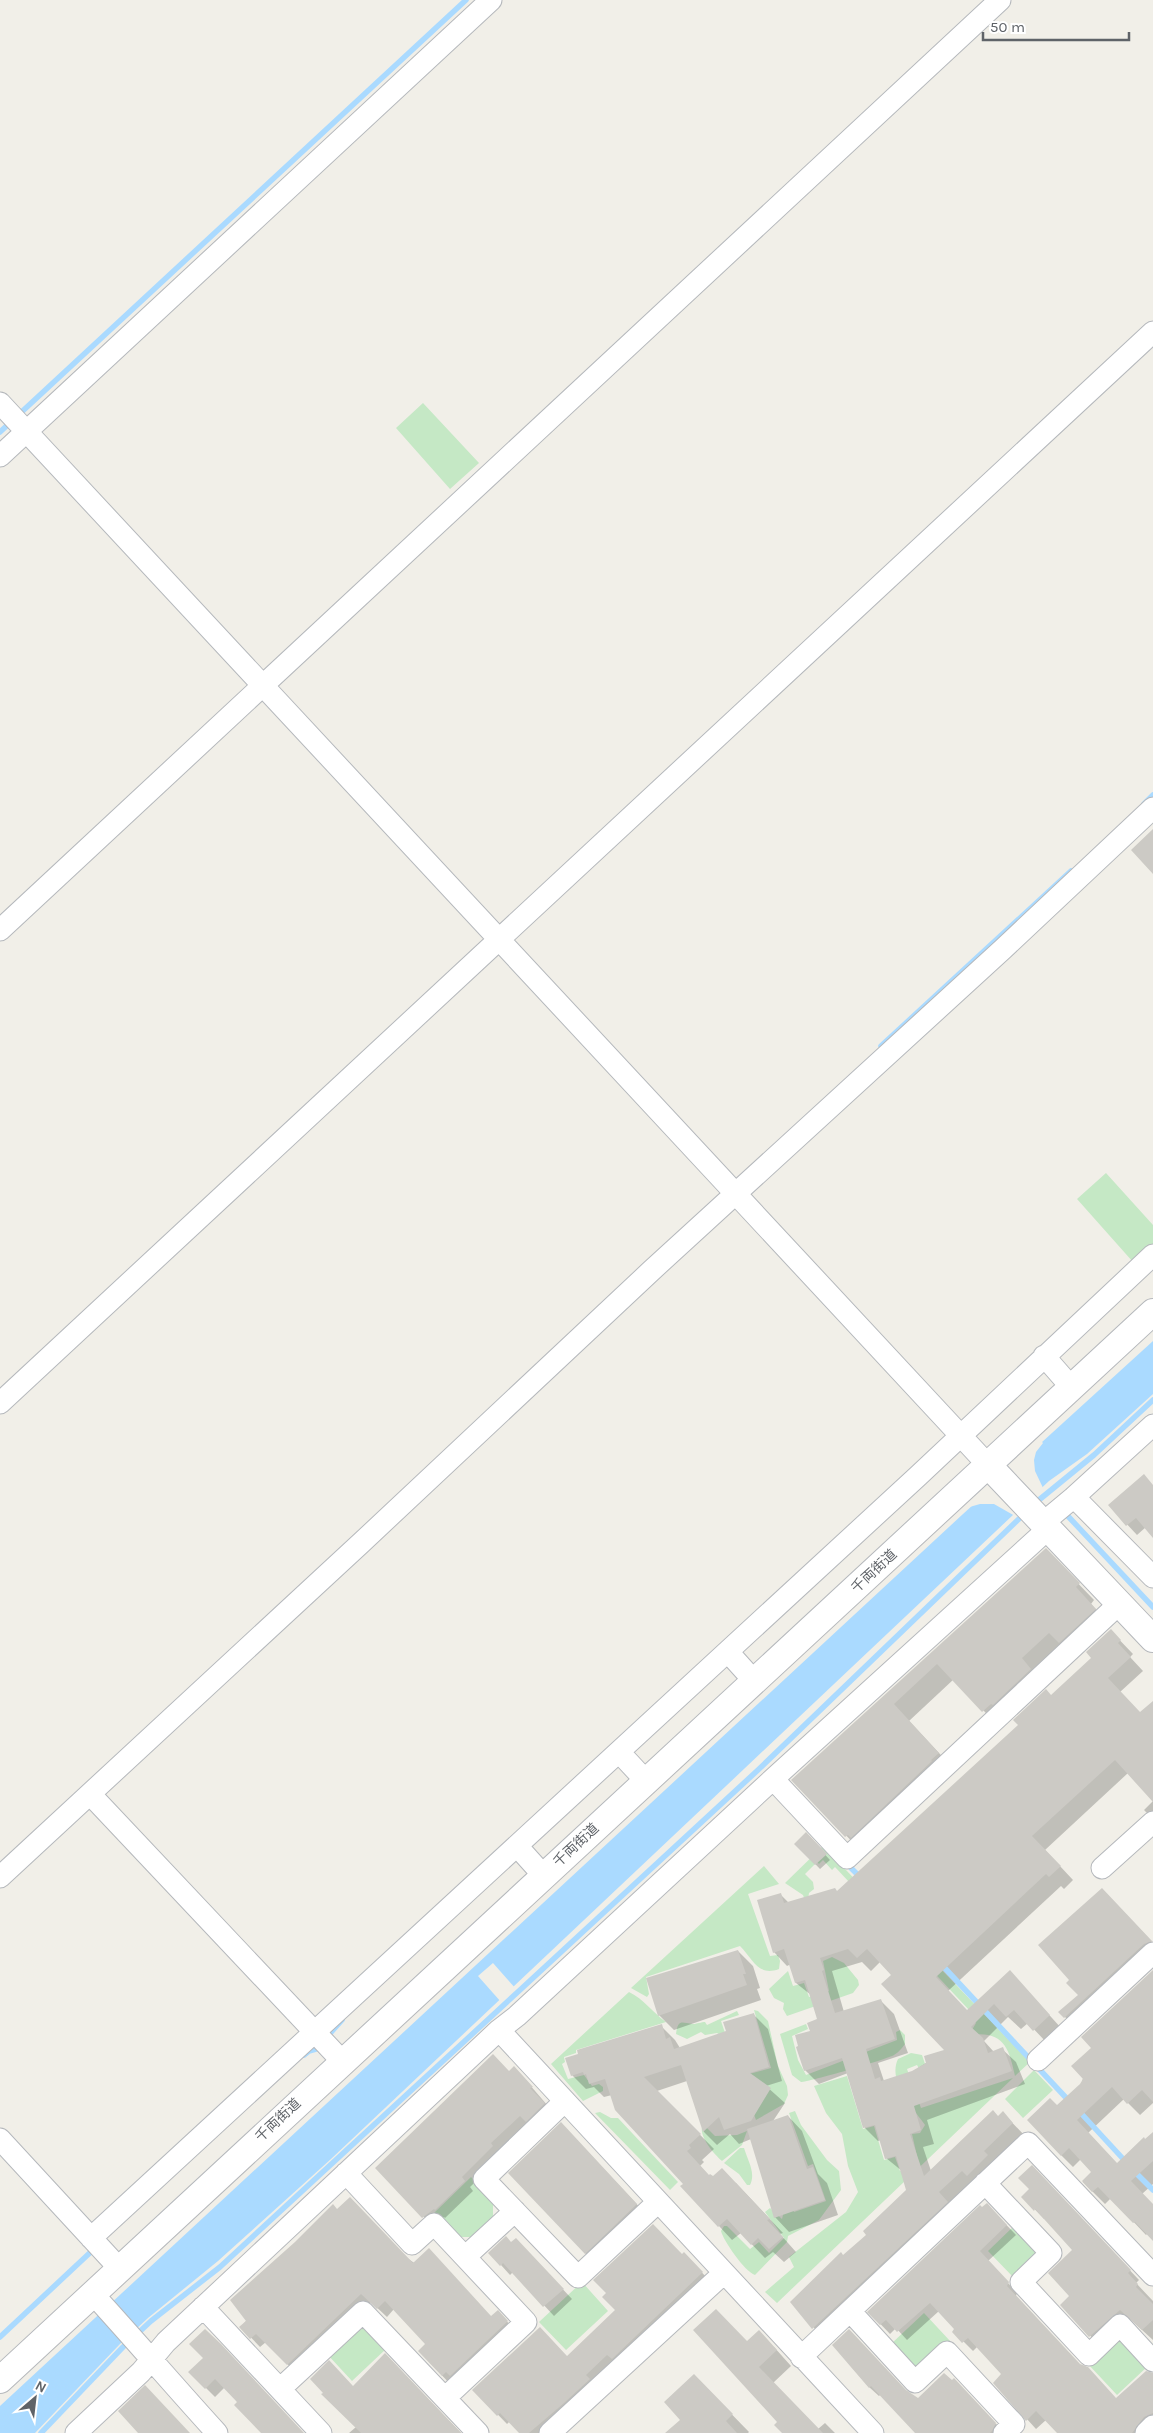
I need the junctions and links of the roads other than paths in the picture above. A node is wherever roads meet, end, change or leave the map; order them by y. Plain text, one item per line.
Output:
1 (491, 0) edge
2 (1000, 0) edge
3 (1153, 332) edge
4 (14, 418) edge
5 (0, 456) edge
6 (263, 686) junction
7 (1153, 808) edge
8 (0, 930) edge
9 (498, 940) junction
10 (730, 1189) junction
11 (1153, 1255) edge
12 (1153, 1312) edge
13 (1044, 1356) junction
14 (1072, 1388) junction
15 (0, 1403) edge
16 (1153, 1425) edge
17 (961, 1436) junction
18 (994, 1471) junction
19 (1074, 1497) junction
20 (1042, 1520) junction
21 (1153, 1577) edge
22 (1120, 1603) junction
23 (1153, 1639) edge
24 (732, 1657) junction
25 (755, 1682) junction
26 (629, 1763) junction
27 (773, 1779) junction
28 (90, 1794) junction
29 (1153, 1822) edge
30 (527, 1857) junction
31 (1102, 1868) dead end
32 (0, 1878) edge
33 (1153, 1953) edge
34 (499, 2030) junction
35 (326, 2044) junction
36 (1038, 2060) dead end
37 (565, 2101) junction
38 (0, 2139) edge
39 (346, 2173) junction
40 (985, 2184) junction
41 (658, 2202) junction
42 (515, 2211) junction
43 (102, 2250) junction
44 (465, 2256) junction
45 (724, 2273) junction
46 (1153, 2275) edge
47 (98, 2300) junction
48 (203, 2307) junction
49 (850, 2311) junction
50 (801, 2357) junction
51 (150, 2361) junction
52 (1153, 2361) edge
53 (0, 2380) edge
54 (280, 2389) junction
55 (445, 2398) junction
56 (1153, 2426) edge
57 (76, 2433) edge
58 (217, 2433) edge
59 (321, 2433) edge
60 (478, 2433) edge
61 (550, 2433) edge
62 (874, 2433) edge
63 (1004, 2433) edge
64 (1146, 2433) edge

1 - 4 street
2 - 6 street
3 - 9 street
4 - 5 street
4 - 6 street
6 - 8 street
6 - 9 street
7 - 10 street
9 - 10 street
9 - 15 street
10 - 17 street
10 - 28 street
11 - 13 street
12 - 14 street, 千両街道
13 - 14 street
13 - 17 street
14 - 18 street, 千両街道
16 - 19 street
17 - 18 street
17 - 24 street
18 - 20 street
18 - 25 street, 千両街道
19 - 20 street
19 - 21 street
20 - 22 street
20 - 27 street
22 - 23 street
22 - 27 street
24 - 25 street
24 - 26 street
25 - 26 street, 千両街道
26 - 30 street, 千両街道
26 - 30 street
27 - 34 street
28 - 32 street
28 - 35 street
29 - 31 street
30 - 35 street, 千両街道
30 - 35 street
33 - 36 street
34 - 37 street
34 - 39 street
35 - 43 street, 千両街道
35 - 43 street
37 - 41 street
37 - 42 street
38 - 43 street
39 - 44 street
39 - 48 street
40 - 46 street
40 - 49 street
40 - 52 street
41 - 42 street
41 - 45 street
42 - 44 street
43 - 47 street, 千両街道
44 - 55 street
45 - 50 street
45 - 61 street
47 - 51 street
47 - 53 street, 千両街道
48 - 51 street
48 - 54 street
49 - 50 street
49 - 63 street
50 - 62 street
51 - 57 street
51 - 58 street
54 - 55 street
54 - 59 street
55 - 60 street
56 - 64 street

